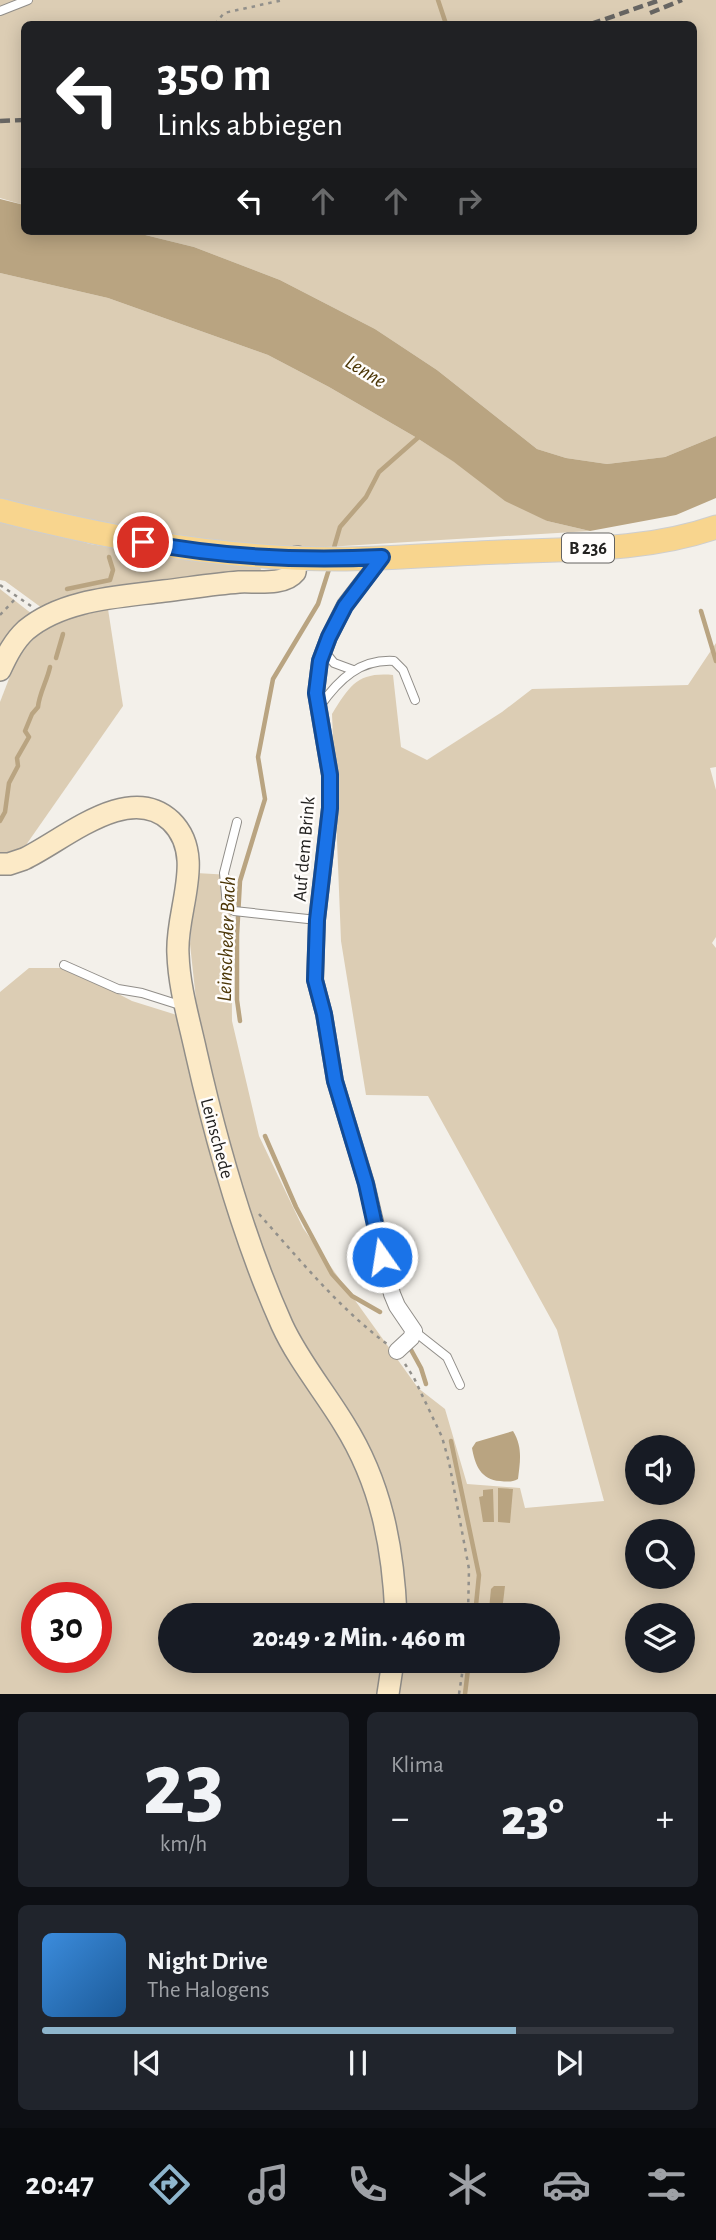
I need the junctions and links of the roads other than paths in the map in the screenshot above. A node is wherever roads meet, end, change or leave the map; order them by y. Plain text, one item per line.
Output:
1 (28, 0) edge
2 (0, 11) edge
3 (0, 510) edge
4 (716, 527) edge
5 (297, 557) junction
6 (382, 557) junction
7 (324, 650) junction
8 (0, 670) edge
9 (353, 670) junction
10 (415, 700) dead end
11 (318, 708) junction
12 (237, 822) dead end
13 (0, 864) edge
14 (317, 920) junction
15 (64, 965) dead end
16 (186, 1007) junction
17 (414, 1331) junction
18 (397, 1352) road end
19 (460, 1385) dead end
20 (395, 1603) edge
21 (391, 1673) edge
22 (388, 1694) edge

1 - 2 lane
3 - 5 main road, B 236
4 - 6 main road, B 236
5 - 6 main road, B 236
5 - 8 main road
6 - 7 street, Auf dem Brink
7 - 9 lane
7 - 11 street, Auf dem Brink
9 - 10 lane
9 - 11 lane
11 - 14 street, Auf dem Brink
12 - 14 lane
13 - 16 main road, Leinschede
14 - 17 street, Auf dem Brink
15 - 16 lane
16 - 20 main road, Leinschede
17 - 18 street
17 - 19 lane
21 - 22 main road

